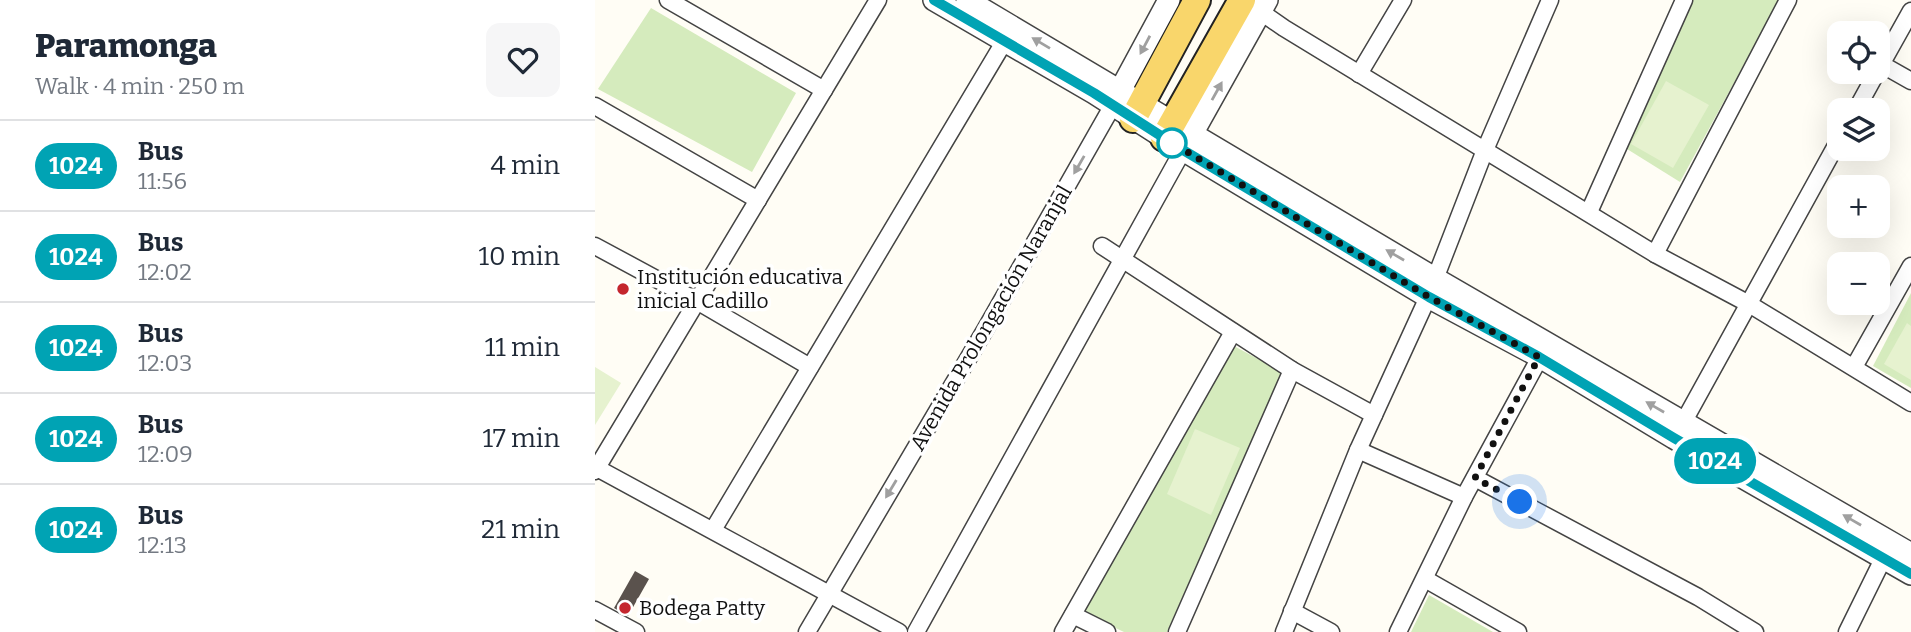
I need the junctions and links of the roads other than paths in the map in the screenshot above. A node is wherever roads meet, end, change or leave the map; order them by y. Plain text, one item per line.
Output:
1 (668, 0) edge
2 (878, 0) edge
3 (934, 0) edge
4 (967, 0) edge
5 (1169, 0) edge
6 (1197, 0) edge
7 (1403, 0) edge
8 (1550, 0) edge
9 (1685, 0) edge
10 (1788, 0) edge
11 (1257, 4) edge
12 (1911, 11) edge
13 (1009, 34) junction
14 (1890, 49) edge
15 (1890, 73) edge
16 (1359, 74) junction
17 (1911, 81) edge
18 (824, 90) junction
19 (1127, 104) junction
20 (595, 106) edge
21 (1178, 137) junction
22 (1485, 150) junction
23 (1827, 161) edge
24 (758, 200) junction
25 (1589, 212) junction
26 (595, 246) edge
27 (1102, 247) dead end
28 (1655, 254) junction
29 (1122, 260) junction
30 (1911, 266) edge
31 (1432, 288) junction
32 (697, 301) junction
33 (1749, 304) junction
34 (1233, 332) junction
35 (1543, 350) junction
36 (810, 367) junction
37 (1854, 367) junction
38 (1292, 370) junction
39 (1911, 403) edge
40 (1374, 415) junction
41 (1678, 431) junction
42 (1359, 450) junction
43 (596, 468) edge
44 (1475, 478) junction
45 (1464, 497) junction
46 (713, 530) junction
47 (1911, 554) edge
48 (1883, 559) junction
49 (1911, 574) edge
50 (1425, 579) junction
51 (829, 593) junction
52 (595, 610) edge
53 (1293, 611) junction
54 (1073, 615) junction
55 (636, 632) edge
56 (807, 632) edge
57 (899, 632) edge
58 (916, 632) edge
59 (1063, 632) edge
60 (1107, 632) edge
61 (1177, 632) edge
62 (1284, 632) edge
63 (1331, 632) edge
64 (1398, 632) edge
65 (1518, 632) edge
66 (1755, 632) edge
67 (1847, 632) edge

1 - 18 street
2 - 18 street
3 - 13 street
4 - 13 street
5 -> 19 street, Avenida Prolongación Naranjal
6 - 19 main road, Avenida Prolongación Naranjal
7 - 16 street
8 - 22 street
9 - 25 street
10 - 28 street
11 - 16 street
21 -> 11 main road
12 - 14 street
13 - 19 street
13 - 36 street
15 - 17 street
16 - 22 street
18 - 24 street
19 - 21 street
19 -> 51 street, Avenida Prolongación Naranjal
20 - 24 street
21 - 29 street
21 - 31 street
22 - 25 street
22 - 31 street
23 - 33 street
24 - 32 street
25 - 28 street
26 - 32 street
27 - 29 street
28 - 33 street
29 - 34 street
29 - 58 street
30 - 37 street
31 - 35 street
31 - 40 street
32 - 36 street
32 - 43 street
33 - 37 street
33 - 41 street
34 - 38 street
34 - 54 street
35 - 41 street
35 - 44 street
36 - 46 street
37 - 39 street
38 - 40 street
38 - 61 street
40 - 42 street
47 -> 41 street
41 - 48 street
42 - 45 street
42 - 53 street
43 - 46 street
44 - 45 street
44 - 66 street
45 - 50 street
46 - 51 street
48 - 49 street
48 - 67 street
50 - 64 street
50 - 65 street
51 - 56 street, Avenida Prolongación Naranjal
51 - 57 street
52 - 55 street
53 - 62 street
53 - 63 street
54 - 59 street
54 - 60 street

